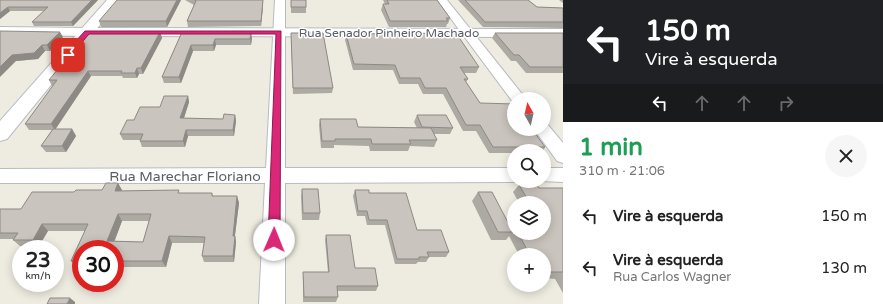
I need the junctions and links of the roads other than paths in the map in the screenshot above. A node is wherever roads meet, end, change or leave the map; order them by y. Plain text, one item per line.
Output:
1 (114, 0) edge
2 (280, 0) edge
3 (442, 0) edge
4 (0, 31) edge
5 (87, 32) junction
6 (279, 33) junction
7 (467, 33) junction
8 (563, 33) edge
9 (513, 92) edge
10 (0, 134) edge
11 (547, 136) edge
12 (563, 156) edge
13 (507, 175) edge
14 (551, 175) edge
15 (563, 175) edge
16 (0, 176) edge
17 (276, 176) junction
18 (272, 304) edge

1 - 5 street
2 - 6 street
3 - 7 street
4 - 5 street, Rua Senador Pinheiro Machado
5 - 6 street, Rua Senador Pinheiro Machado
5 - 10 street
6 - 7 street, Rua Senador Pinheiro Machado
6 - 17 street
7 - 8 street, Rua Senador Pinheiro Machado
7 - 9 street
11 - 12 street
13 - 17 street, Rua Marechar Floriano
14 - 15 street
16 - 17 street, Rua Marechar Floriano
17 - 18 street

